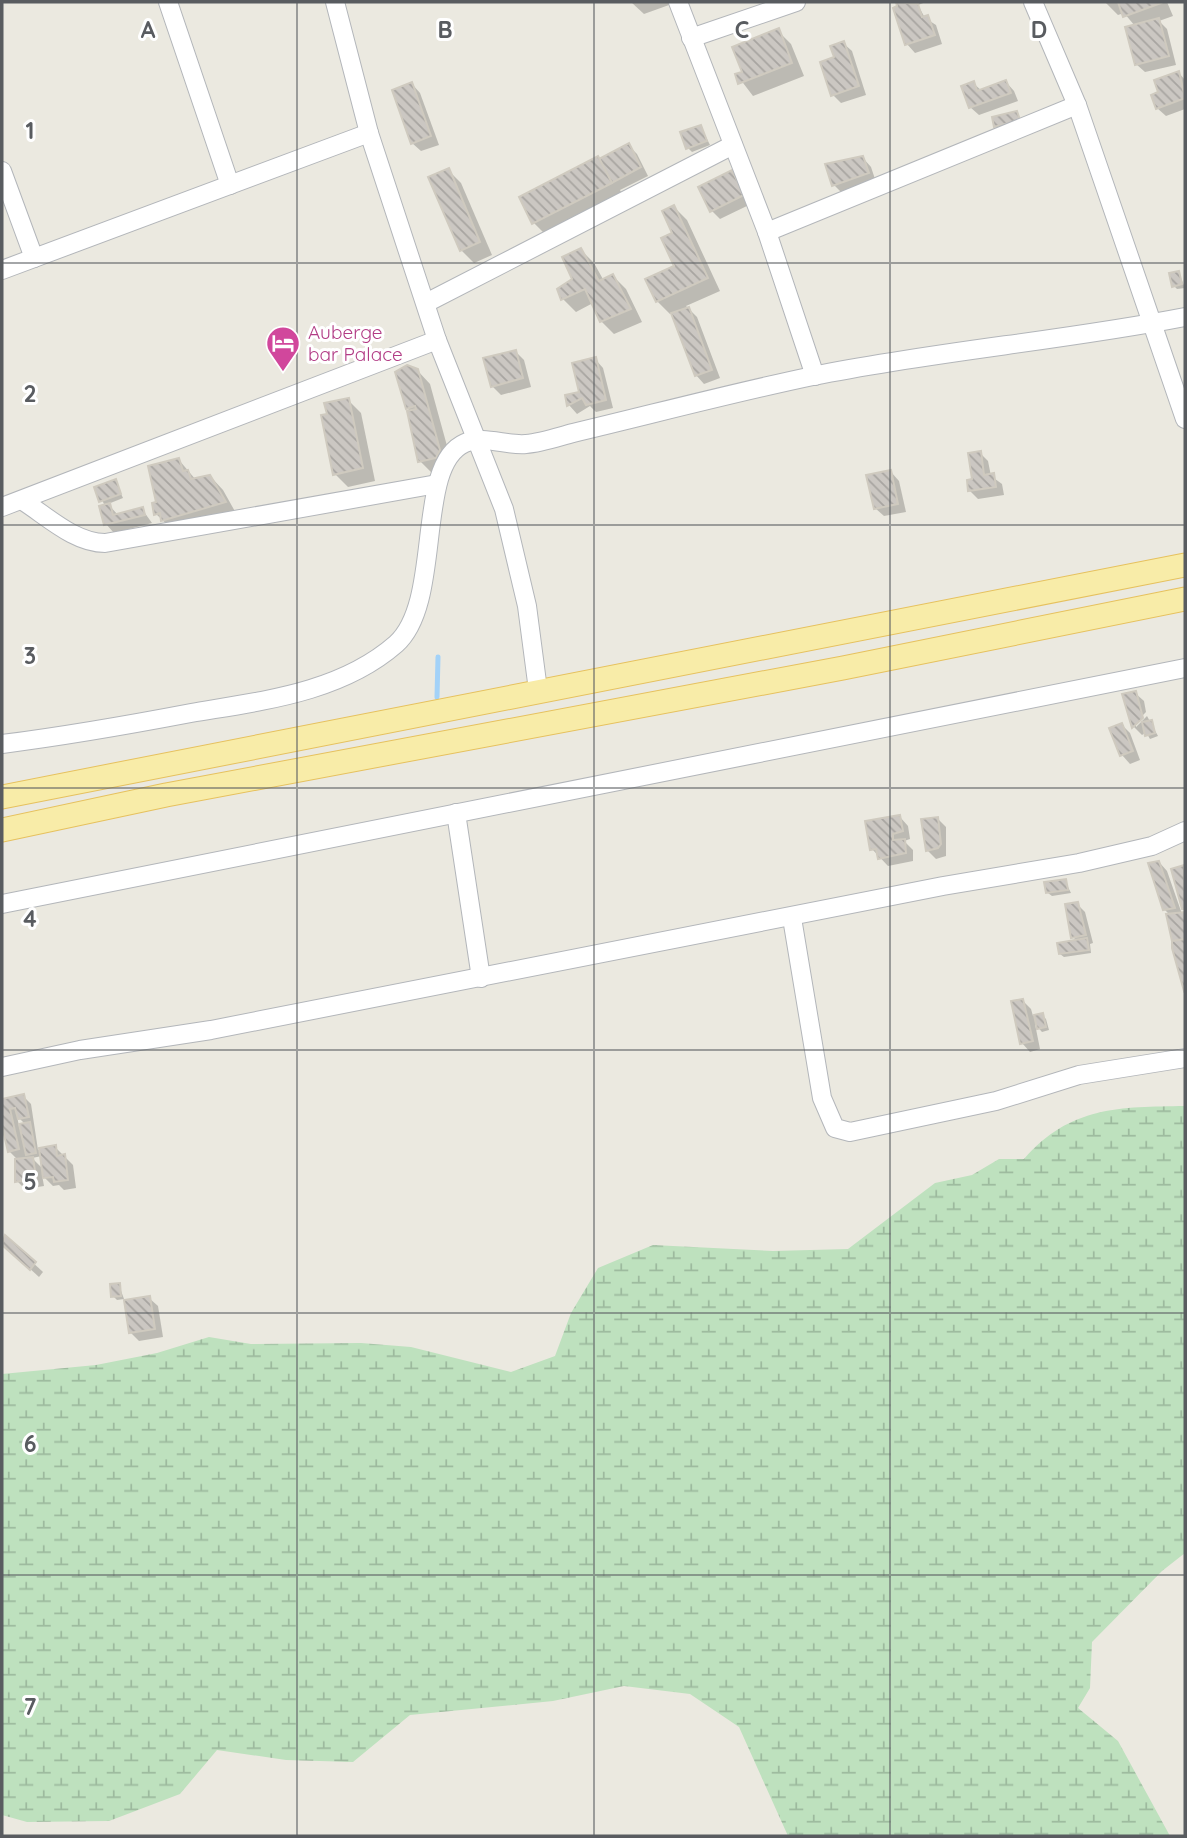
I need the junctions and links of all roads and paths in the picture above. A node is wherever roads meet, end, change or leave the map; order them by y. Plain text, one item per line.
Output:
1 (168, 2) edge
2 (335, 2) edge
3 (678, 2) edge
4 (796, 2) edge
5 (1033, 2) edge
6 (691, 38) junction
7 (1077, 105) junction
8 (369, 133) junction
9 (733, 145) junction
10 (2, 171) edge
11 (230, 185) junction
12 (767, 232) junction
13 (34, 258) junction
14 (2, 270) edge
15 (426, 303) junction
16 (1185, 317) edge
17 (1154, 323) junction
18 (437, 340) junction
19 (815, 376) junction
20 (1185, 419) edge
21 (476, 440) junction
22 (437, 484) junction
23 (23, 501) junction
24 (2, 508) edge
25 (1185, 565) edge
26 (1185, 599) edge
27 (1185, 668) edge
28 (538, 690) junction
29 (2, 744) edge
30 (2, 797) edge
31 (456, 813) junction
32 (2, 830) edge
33 (1185, 831) edge
34 (2, 904) edge
35 (792, 918) junction
36 (481, 978) junction
37 (1185, 1058) edge
38 (2, 1067) edge

1 - 11 street
2 - 8 street
3 - 6 street
4 - 6 street
5 - 7 street
6 - 9 street
7 - 12 street
7 - 17 street
8 - 11 street
8 - 15 street
9 - 12 street
9 - 15 street
10 - 13 street
11 - 13 street
12 - 19 street
13 - 14 street
15 - 18 street
16 - 17 street
17 - 19 street
17 - 20 street
18 - 21 street
18 - 23 street
19 - 21 street
21 - 22 street
21 - 28 street
22 - 23 street
22 - 29 street
23 - 24 street
25 - 28 main road
26 - 32 main road
27 - 31 street
28 - 30 main road
31 - 34 street
31 - 36 street
33 - 35 street
35 - 36 street
35 - 37 street
36 - 38 street

